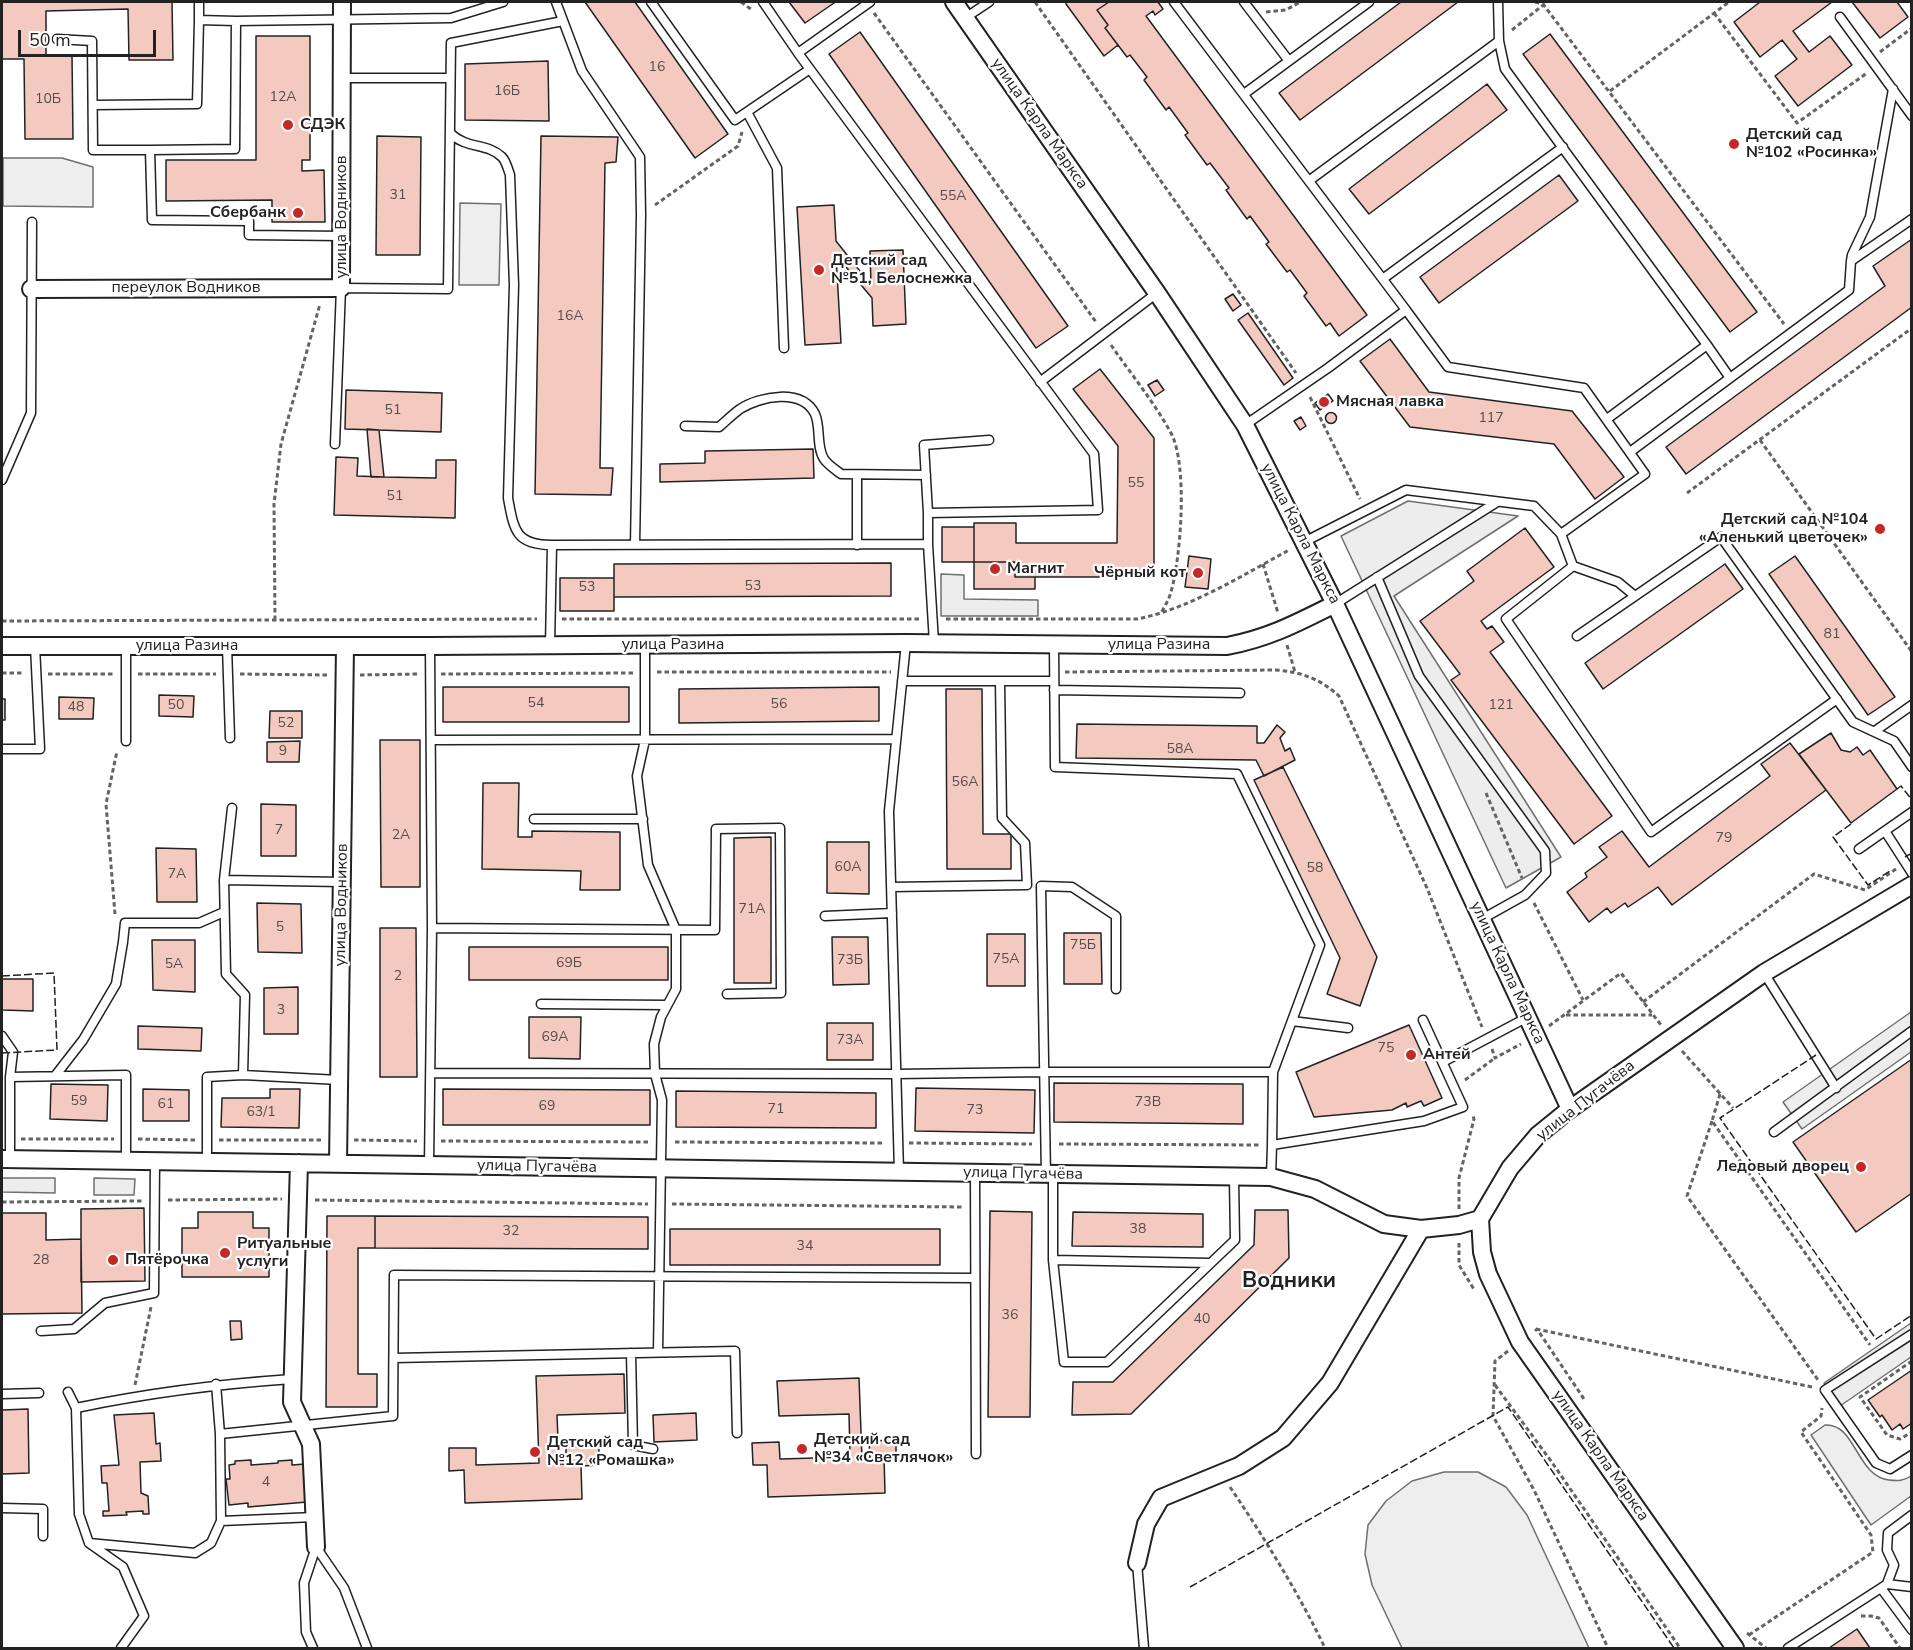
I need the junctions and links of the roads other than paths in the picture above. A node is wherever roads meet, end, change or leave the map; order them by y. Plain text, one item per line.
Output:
1 (199, 2) edge
2 (342, 2) edge
3 (503, 2) edge
4 (556, 2) edge
5 (651, 2) edge
6 (763, 2) edge
7 (954, 2) edge
8 (989, 2) edge
9 (1174, 2) edge
10 (1244, 2) edge
11 (1369, 2) edge
12 (1498, 2) edge
13 (869, 3) edge
14 (1840, 17) dead end
15 (965, 18) junction
16 (199, 20) junction
17 (342, 20) junction
18 (236, 21) junction
19 (563, 21) junction
20 (57, 39) dead end
21 (1499, 41) junction
22 (798, 53) junction
23 (1289, 61) junction
24 (810, 69) junction
25 (342, 78) junction
26 (450, 78) junction
27 (1893, 89) junction
28 (1244, 94) junction
29 (93, 105) junction
30 (747, 112) junction
31 (1911, 116) edge
32 (450, 133) junction
33 (1563, 147) junction
34 (150, 150) junction
35 (1310, 180) junction
36 (1911, 219) edge
37 (32, 222) dead end
38 (342, 236) junction
39 (1851, 261) junction
40 (1384, 278) junction
41 (333, 288) junction
42 (31, 289) junction
43 (1157, 293) junction
44 (1406, 310) junction
45 (1707, 345) junction
46 (784, 348) dead end
47 (1730, 378) junction
48 (1040, 382) junction
49 (1606, 419) junction
50 (1245, 425) junction
51 (685, 426) dead end
52 (989, 440) dead end
53 (335, 444) dead end
54 (1630, 452) junction
55 (857, 475) junction
56 (926, 475) junction
57 (2, 480) edge
58 (1497, 502) junction
59 (928, 513) junction
60 (1562, 534) junction
61 (1304, 542) junction
62 (857, 544) junction
63 (928, 544) junction
64 (552, 545) junction
65 (635, 545) junction
66 (1573, 566) junction
67 (1377, 577) junction
68 (1635, 596) junction
69 (1335, 604) junction
70 (1577, 636) dead end
71 (906, 643) junction
72 (934, 643) junction
73 (1053, 644) junction
74 (645, 645) junction
75 (2, 646) edge
76 (35, 646) junction
77 (126, 646) junction
78 (227, 646) junction
79 (345, 646) junction
80 (430, 646) junction
81 (550, 646) junction
82 (902, 677) junction
83 (1000, 681) junction
84 (1054, 681) junction
85 (1240, 693) dead end
86 (1837, 699) junction
87 (1911, 705) edge
88 (1875, 731) junction
89 (230, 738) dead end
90 (896, 739) junction
91 (432, 740) junction
92 (645, 740) junction
93 (126, 741) road end
94 (2, 749) edge
95 (1911, 767) edge
96 (232, 808) dead end
97 (1911, 812) edge
98 (534, 819) dead end
99 (643, 819) junction
100 (1885, 831) junction
101 (1859, 849) dead end
102 (1911, 873) edge
103 (224, 880) junction
104 (342, 882) junction
105 (1911, 885) edge
106 (891, 887) junction
107 (224, 912) junction
108 (892, 913) junction
109 (825, 916) dead end
110 (1482, 919) junction
111 (432, 928) junction
112 (676, 930) junction
113 (1764, 973) junction
114 (1116, 989) dead end
115 (727, 994) dead end
116 (541, 1004) dead end
117 (667, 1005) junction
118 (1527, 1018) junction
119 (1423, 1020) dead end
120 (1292, 1021) junction
121 (1348, 1028) dead end
122 (1911, 1031) edge
123 (2, 1036) edge
124 (1443, 1062) junction
125 (1044, 1072) junction
126 (1273, 1072) junction
127 (431, 1073) junction
128 (655, 1074) junction
129 (896, 1074) junction
130 (243, 1075) junction
131 (54, 1076) junction
132 (9, 1077) junction
133 (339, 1080) junction
134 (1836, 1088) junction
135 (1570, 1109) junction
136 (1774, 1132) dead end
137 (1272, 1145) junction
138 (6, 1159) edge
139 (126, 1160) junction
140 (155, 1161) junction
141 (207, 1162) junction
142 (299, 1163) junction
143 (338, 1163) junction
144 (429, 1165) junction
145 (662, 1169) junction
146 (898, 1172) junction
147 (975, 1173) junction
148 (1049, 1175) junction
149 (1271, 1177) junction
150 (1234, 1178) junction
151 (1480, 1219) junction
152 (1421, 1229) junction
153 (1053, 1260) junction
154 (1209, 1263) junction
155 (658, 1276) junction
156 (975, 1278) junction
157 (41, 1330) dead end
158 (1911, 1334) edge
159 (658, 1352) junction
160 (632, 1353) junction
161 (394, 1358) junction
162 (292, 1378) junction
163 (216, 1384) junction
164 (68, 1392) dead end
165 (39, 1393) dead end
166 (2, 1394) edge
167 (76, 1407) junction
168 (303, 1427) junction
169 (737, 1433) dead end
170 (220, 1434) junction
171 (653, 1449) dead end
172 (976, 1454) dead end
173 (1911, 1455) edge
174 (2, 1508) edge
175 (1911, 1515) edge
176 (315, 1517) junction
177 (221, 1521) junction
178 (44, 1536) dead end
179 (88, 1543) junction
180 (316, 1547) junction
181 (1137, 1563) joint
182 (1884, 1586) junction
183 (1911, 1587) edge
184 (1911, 1630) edge
185 (121, 1648) edge
186 (312, 1648) edge
187 (368, 1648) edge
188 (1144, 1648) edge
189 (1734, 1648) edge
190 (1788, 1648) edge

1 - 16 lane
2 - 17 street, улица Водников
3 - 17 lane
4 - 19 lane
5 - 30 lane
6 - 22 lane
7 - 15 street, улица Карла Маркса
8 - 15 lane
9 - 28 lane
10 - 23 lane
11 - 23 lane
12 - 21 lane
13 - 22 lane
14 - 27 lane
15 - 43 street, улица Карла Маркса
16 - 18 lane
16 - 29 lane
17 - 18 lane
17 - 25 street, улица Водников
18 - 34 lane
19 - 26 lane
19 - 65 lane
20 - 29 lane
21 - 33 lane
21 - 35 lane
22 - 24 lane
23 - 28 lane
24 - 30 lane
24 - 48 lane
25 - 26 lane
25 - 38 street, улица Водников
26 - 32 lane
27 - 31 lane
27 - 39 lane
28 - 35 lane
29 - 34 lane
30 - 46 lane
32 - 41 lane
32 - 64 lane
33 - 40 lane
33 - 45 lane
34 - 38 lane
35 - 40 lane
36 - 39 lane
37 - 42 lane
38 - 41 street, улица Водников
39 - 47 lane
40 - 44 lane
41 - 42 street, переулок Водников
41 - 53 lane
42 - 57 lane
43 - 48 lane
43 - 50 street, улица Карла Маркса
44 - 49 lane
44 - 50 lane
45 - 47 lane
45 - 49 lane
47 - 54 lane
48 - 59 lane
49 - 54 lane
50 - 61 street, улица Карла Маркса
51 - 55 lane
52 - 56 lane
54 - 60 lane
55 - 56 lane
55 - 62 lane
56 - 59 lane
58 - 60 lane
58 - 61 lane
58 - 67 lane
59 - 63 lane
60 - 66 lane
61 - 69 street, улица Карла Маркса
62 - 63 lane
62 - 65 lane
63 - 72 lane
64 - 65 lane
64 - 81 lane
66 - 68 lane
66 - 86 lane
67 - 69 lane
67 - 110 lane
68 - 70 lane
68 - 86 lane
69 - 73 street, улица Разина
69 - 110 street, улица Карла Маркса
71 - 72 street, улица Разина
71 - 74 street, улица Разина
71 - 82 lane
72 - 73 street, улица Разина
73 - 84 lane
74 - 81 street, улица Разина
74 - 92 lane
75 - 76 street, улица Разина
76 - 77 street, улица Разина
76 - 94 lane
77 - 78 street, улица Разина
77 - 93 lane
78 - 79 street, улица Разина
78 - 89 lane
79 - 80 street, улица Разина
79 - 104 street, улица Водников
80 - 81 street, улица Разина
80 - 91 lane
82 - 83 lane
82 - 90 lane
83 - 84 lane
83 - 106 lane
84 - 85 lane
84 - 120 lane
86 - 88 lane
87 - 88 lane
88 - 95 lane
90 - 92 lane
90 - 106 lane
91 - 92 lane
91 - 111 lane
92 - 99 lane
96 - 103 lane
97 - 100 lane
98 - 99 lane
99 - 112 lane
100 - 101 lane
100 - 102 lane
103 - 104 lane
103 - 107 lane
104 - 133 street, улица Водников
105 - 113 street, улица Пугачёва
106 - 108 lane
107 - 130 lane
107 - 131 lane
108 - 109 lane
108 - 129 lane
110 - 118 street, улица Карла Маркса
111 - 112 lane
111 - 127 lane
112 - 115 lane
112 - 117 lane
113 - 134 lane
113 - 135 street, улица Пугачёва
114 - 125 lane
116 - 117 lane
117 - 128 lane
118 - 124 lane
118 - 135 street, улица Карла Маркса
119 - 124 lane
120 - 121 lane
120 - 126 lane
122 - 134 lane
123 - 132 lane
124 - 137 lane
125 - 126 lane
125 - 129 lane
125 - 148 lane
126 - 137 lane
127 - 128 lane
127 - 144 lane
128 - 129 lane
128 - 145 lane
129 - 146 lane
130 - 133 lane
130 - 141 lane
131 - 132 lane
131 - 139 lane
132 - 138 lane
133 - 143 street, улица Водников
134 - 136 lane
135 - 151 street, улица Пугачёва
137 - 149 lane
138 - 139 street, улица Пугачёва
139 - 140 street, улица Пугачёва
140 - 141 street, улица Пугачёва
140 - 157 lane
141 - 142 street, улица Пугачёва
142 - 143 street, улица Пугачёва
142 - 162 street
143 - 144 street, улица Пугачёва
144 - 145 street, улица Пугачёва
145 - 146 street, улица Пугачёва
145 - 155 lane
146 - 147 street, улица Пугачёва
147 - 148 street, улица Пугачёва
147 - 156 lane
148 - 150 street, улица Пугачёва
148 - 153 lane
149 - 150 street, улица Пугачёва
149 - 152 street, улица Пугачёва
150 - 154 lane
151 - 152 street, улица Пугачёва
151 - 189 street, улица Карла Маркса
152 - 181 street
153 - 154 lane
153 - 154 lane
155 - 156 lane
155 - 159 lane
155 - 161 lane
156 - 172 lane
158 - 173 lane
159 - 160 lane
159 - 169 lane
160 - 161 lane
160 - 171 lane
161 - 168 lane
162 - 163 lane
162 - 168 street
163 - 167 lane
163 - 170 lane
164 - 167 lane
165 - 166 lane
167 - 179 lane
168 - 170 lane
168 - 176 street
170 - 177 lane
174 - 178 lane
175 - 182 lane
176 - 177 lane
176 - 180 street
177 - 179 lane
179 - 185 lane
180 - 186 lane
180 - 187 lane
181 - 188 lane
182 - 183 lane
182 - 184 lane
182 - 190 lane

